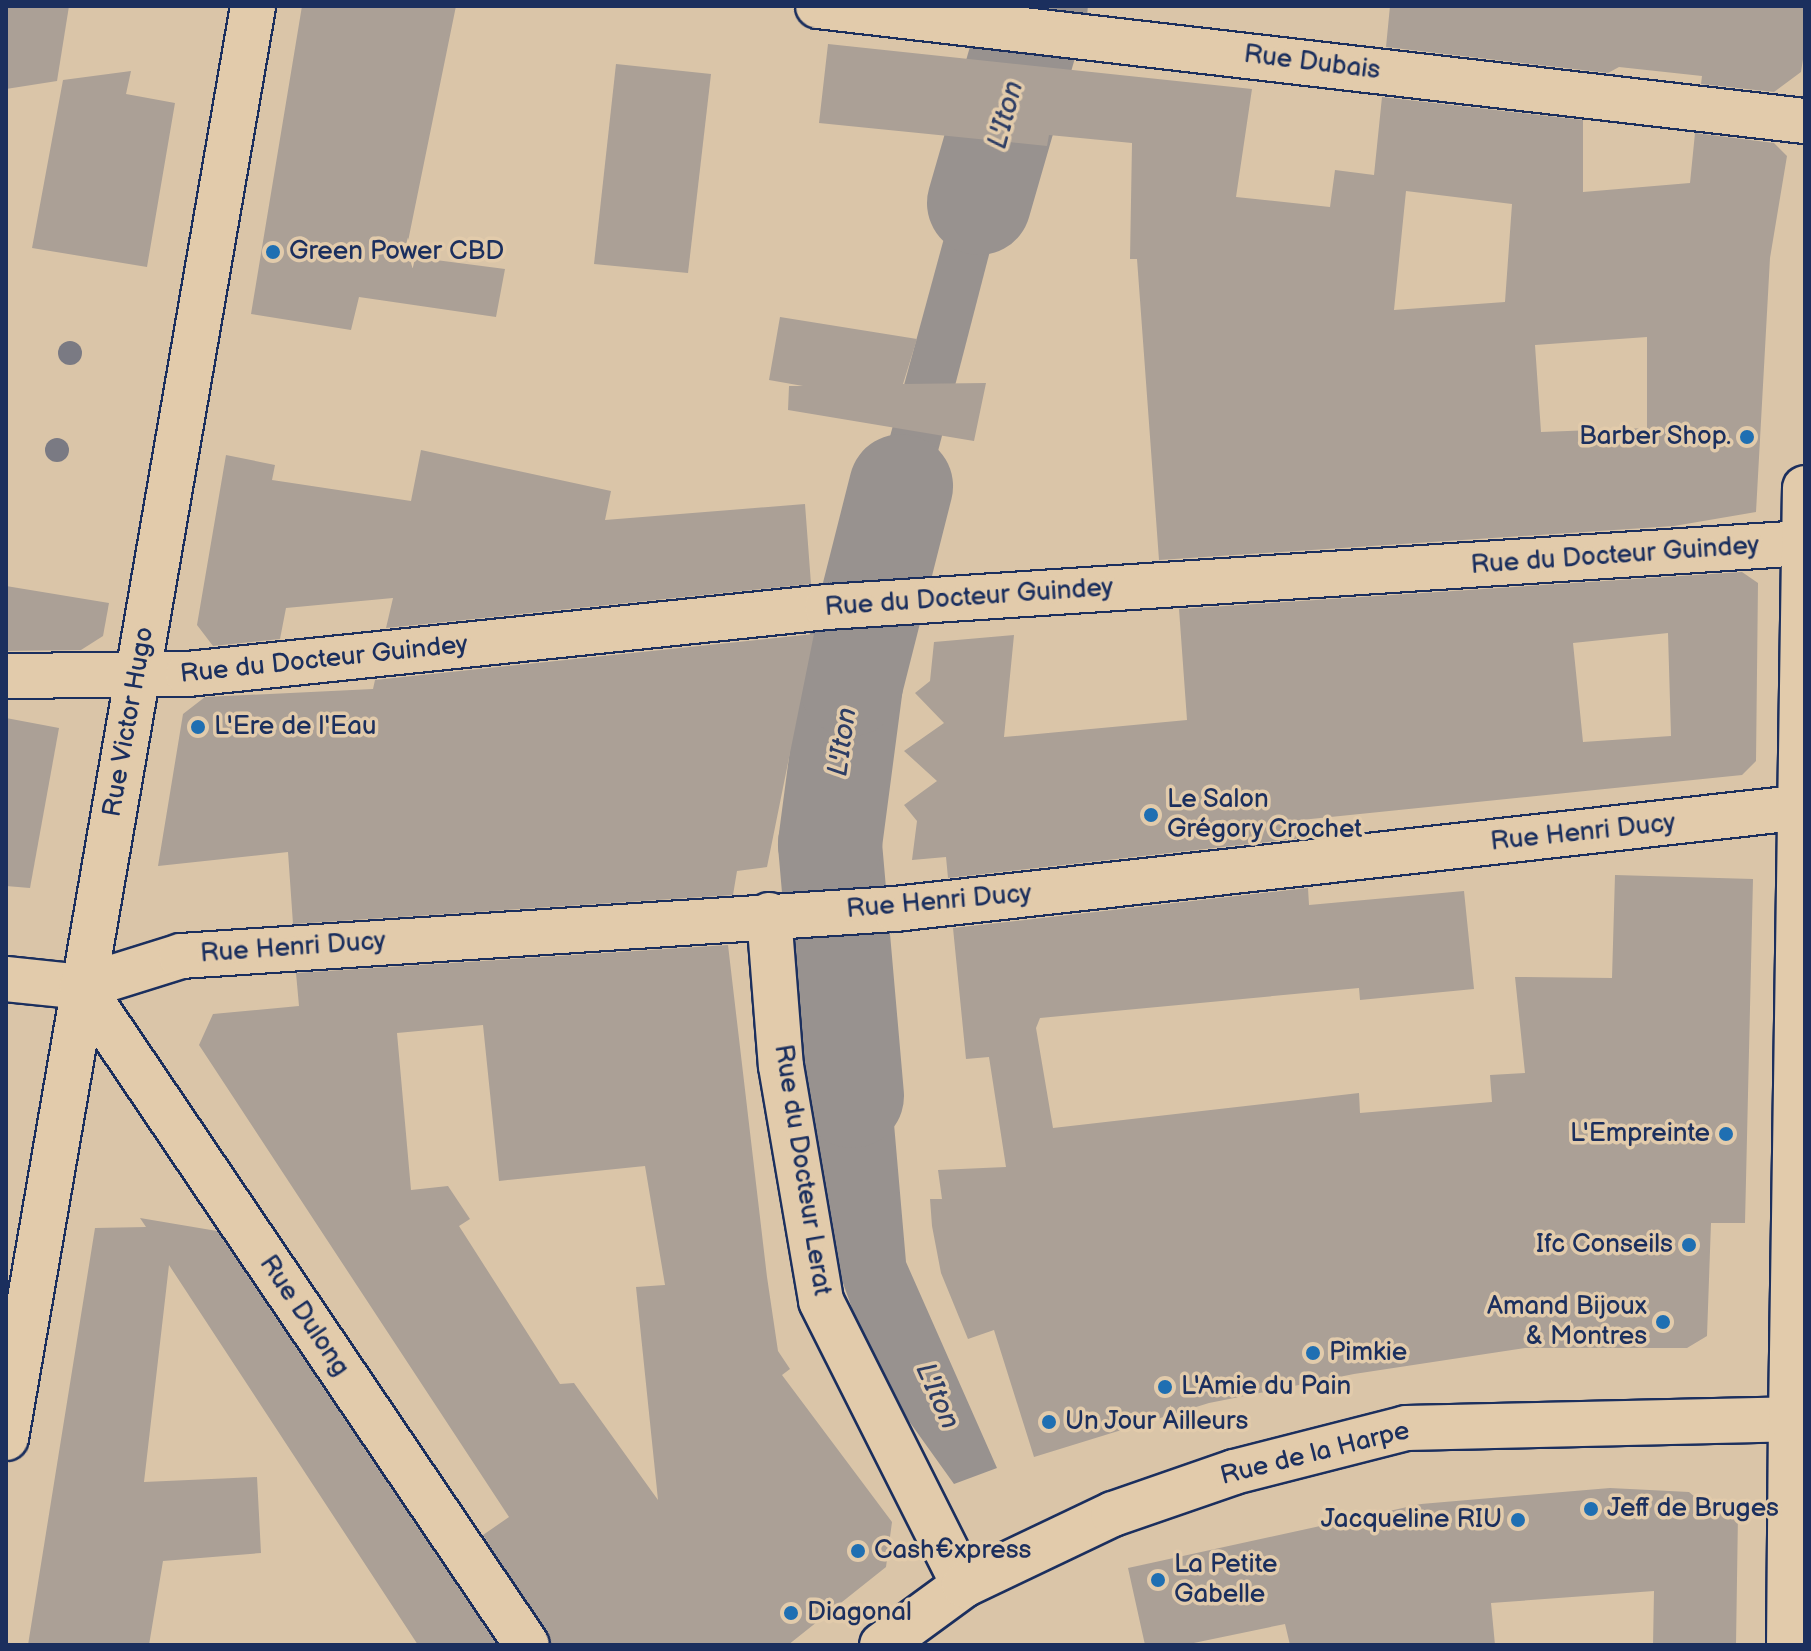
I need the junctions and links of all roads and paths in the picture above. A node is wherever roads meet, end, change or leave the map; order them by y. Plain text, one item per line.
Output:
1 (253, 6) edge
2 (818, 6) edge
3 (1805, 121) edge
4 (1805, 488) edge
5 (1803, 543) junction
6 (6, 676) edge
7 (136, 678) junction
8 (1802, 808) edge
9 (769, 915) junction
10 (6, 979) edge
11 (82, 987) junction
12 (1791, 1419) junction
13 (6, 1438) edge
14 (964, 1585) junction
15 (527, 1645) edge
16 (882, 1645) edge
17 (1789, 1645) edge

1 - 7 street, Rue Victor Hugo
2 - 3 street, Rue Dubais
4 - 5 street
5 - 7 street, Rue du Docteur Guindey
5 - 8 street
6 - 7 street, Rue du Docteur Guindey
7 - 11 street, Rue Victor Hugo
8 - 9 street, Rue Henri Ducy
8 - 12 street
9 - 11 street, Rue Henri Ducy
9 - 14 street, Rue du Docteur Lerat
10 - 11 street
11 - 13 street, Rue Victor Hugo
11 - 15 street, Rue Dulong
12 - 14 street, Rue de la Harpe
12 - 17 street
14 - 16 street, Rue de la Harpe

